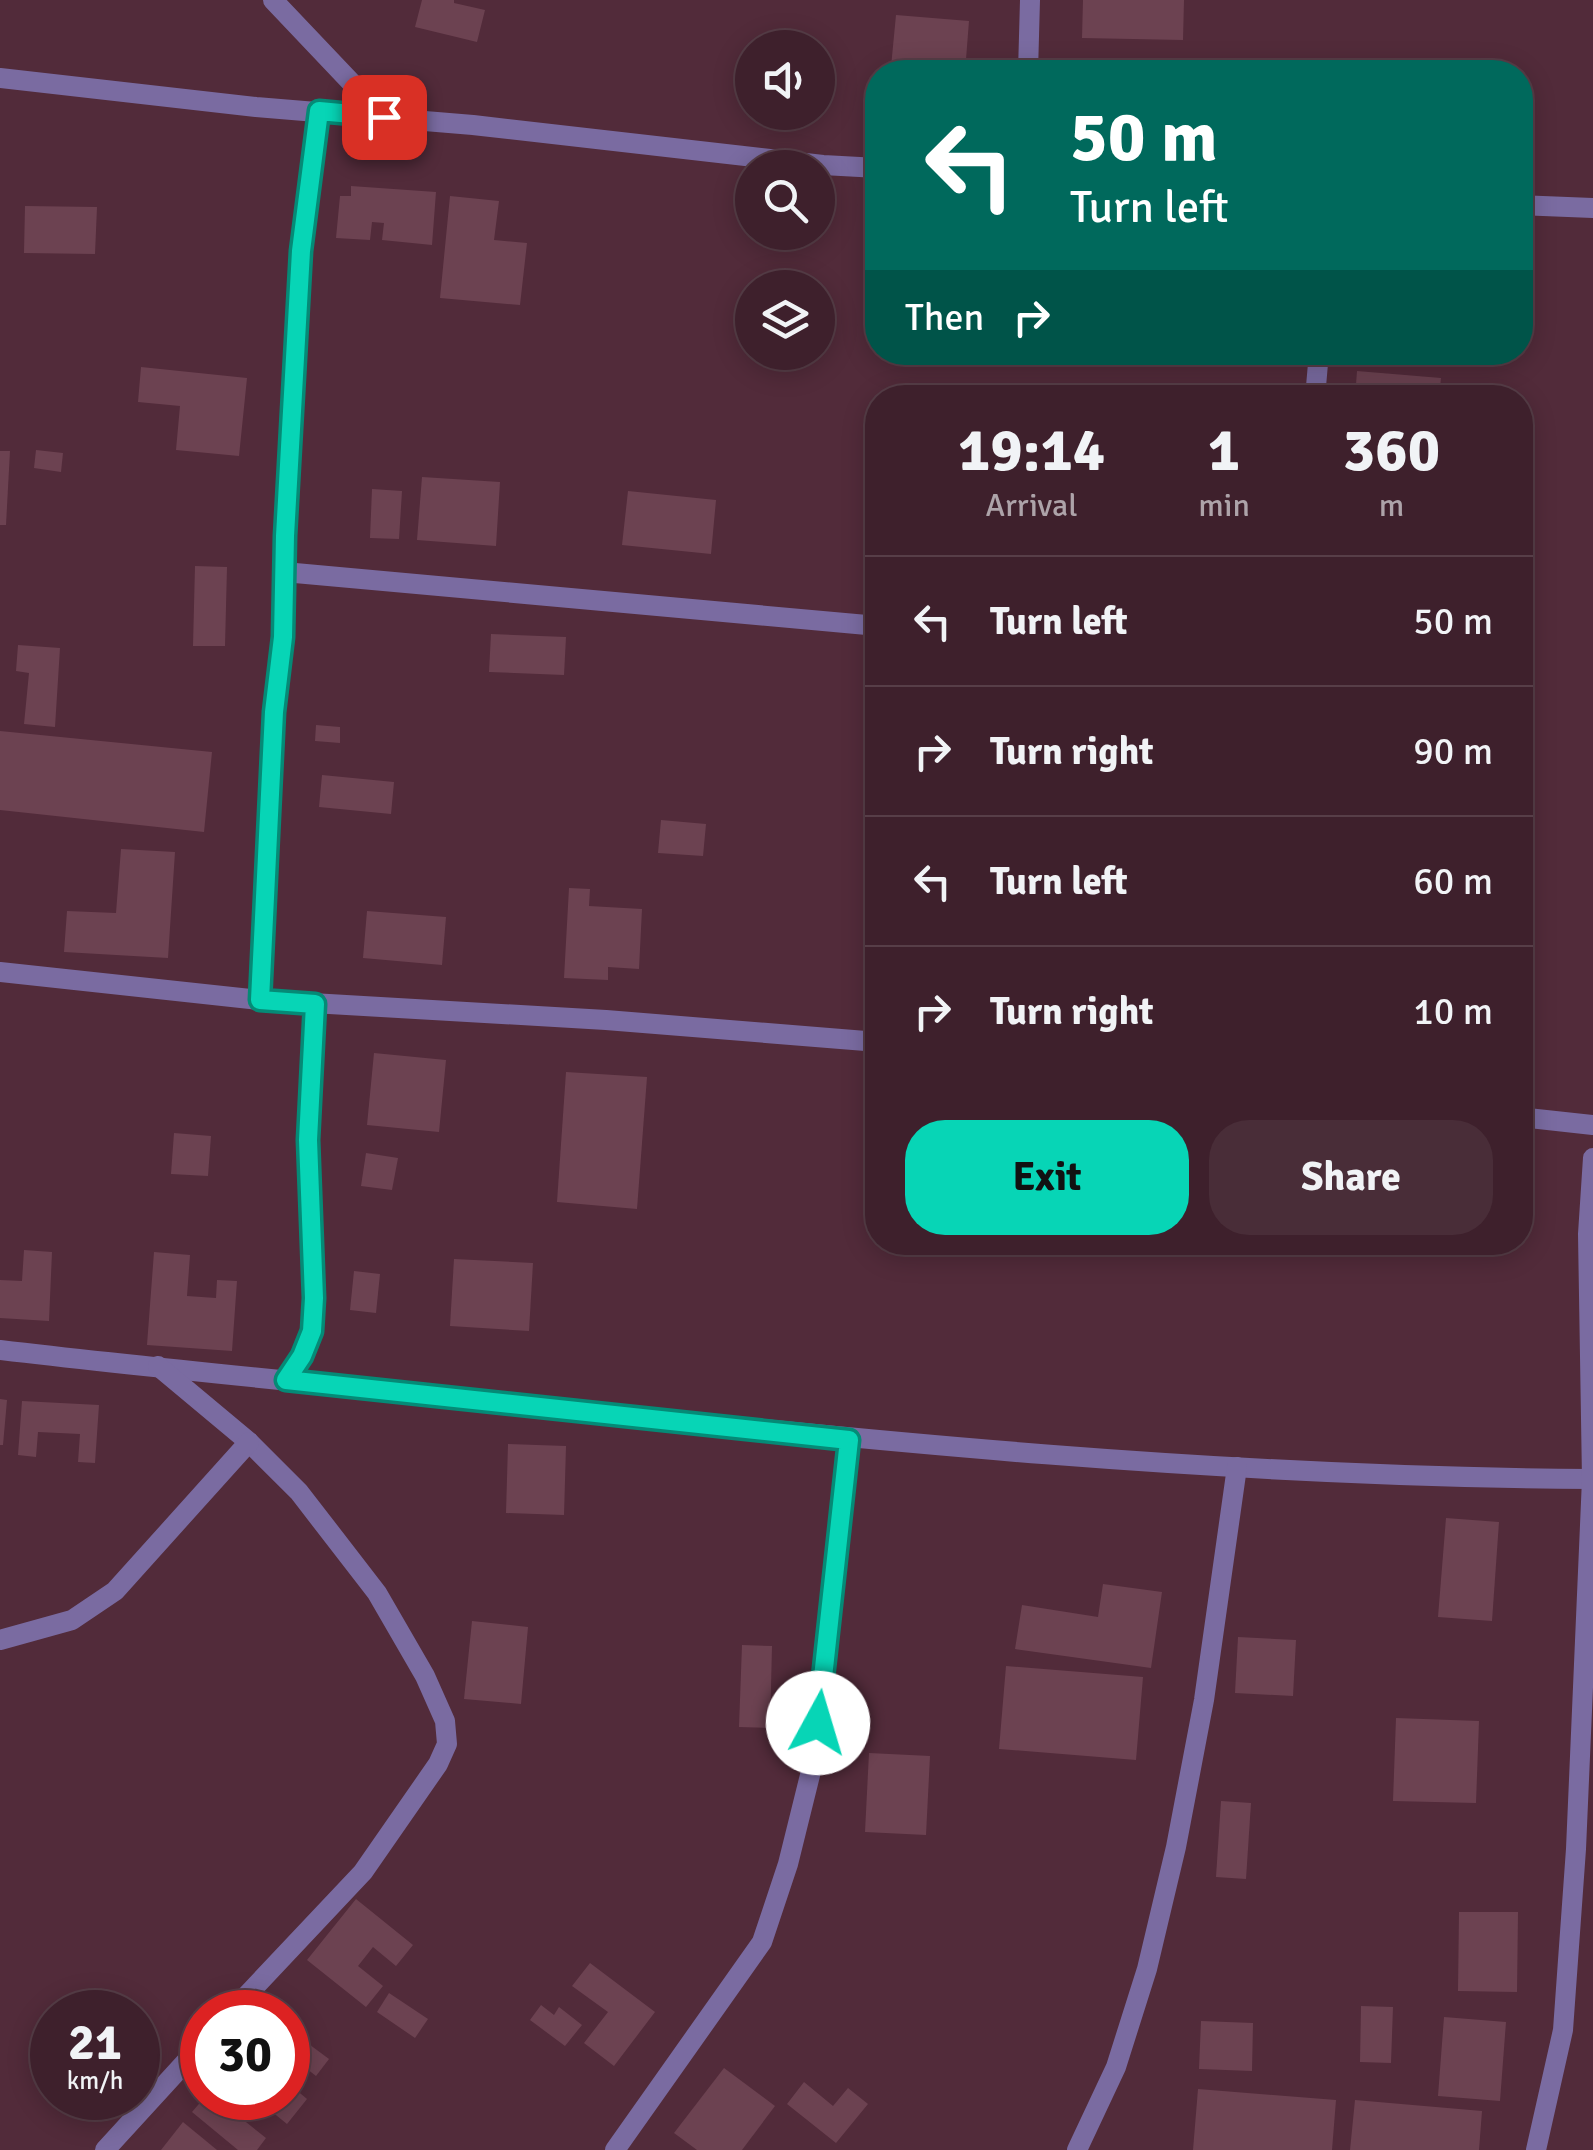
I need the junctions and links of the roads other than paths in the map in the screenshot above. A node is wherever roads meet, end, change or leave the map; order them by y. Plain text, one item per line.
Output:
1 (273, 0) edge
2 (1030, 0) edge
3 (1028, 60) edge
4 (0, 78) edge
5 (319, 111) junction
6 (384, 117) junction
7 (865, 167) edge
8 (1533, 205) edge
9 (1593, 208) edge
10 (284, 572) junction
11 (865, 625) edge
12 (0, 972) edge
13 (260, 1000) junction
14 (315, 1004) junction
15 (865, 1041) edge
16 (1533, 1118) edge
17 (1593, 1124) edge
18 (1593, 1158) edge
19 (0, 1350) edge
20 (158, 1366) junction
21 (286, 1380) junction
22 (849, 1440) junction
23 (249, 1442) junction
24 (1236, 1466) junction
25 (1592, 1479) edge
26 (0, 1640) edge
27 (252, 1990) edge
28 (180, 2068) edge
29 (106, 2150) edge
30 (615, 2150) edge
31 (1077, 2150) edge
32 (1536, 2150) edge

1 - 6 street
2 - 3 street
4 - 5 street
5 - 6 street
5 - 10 street
6 - 7 street
8 - 9 street
10 - 11 street
10 - 13 street
12 - 13 street
13 - 14 street
14 - 15 street
14 - 21 street
16 - 17 street
18 - 25 street
19 - 20 street
20 - 21 street
20 - 23 street
21 - 22 street
22 - 24 street
22 - 30 street
23 - 26 street
23 - 27 street
24 - 25 street
24 - 31 street
25 - 32 street
28 - 29 street

